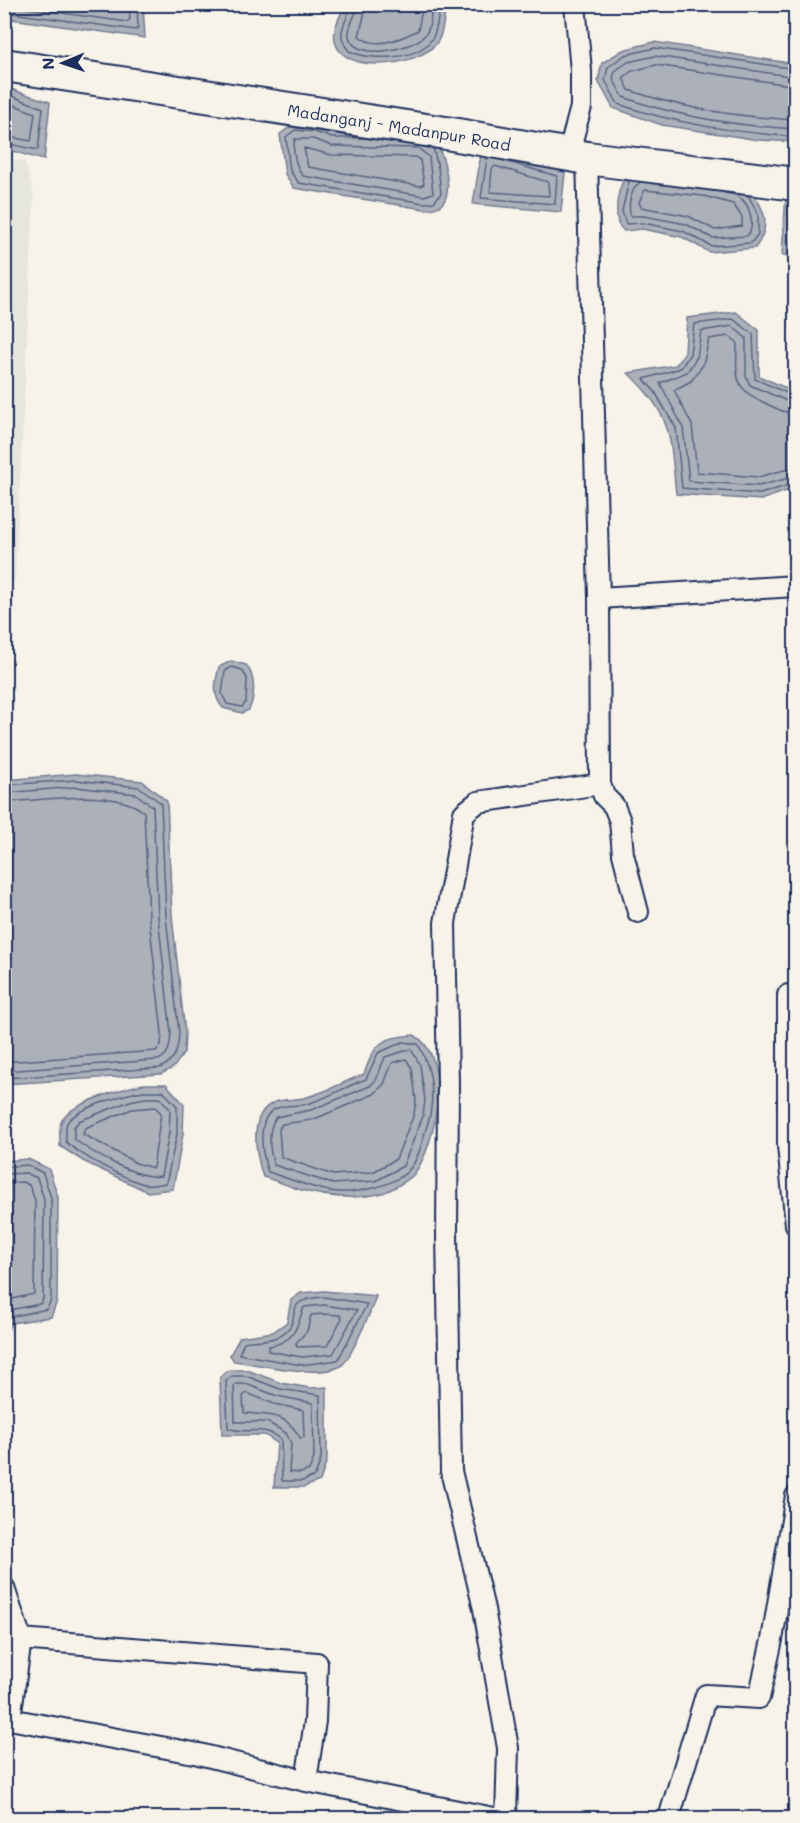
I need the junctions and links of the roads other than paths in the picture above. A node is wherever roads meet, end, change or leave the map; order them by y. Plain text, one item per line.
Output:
1 (575, 4) edge
2 (4, 65) edge
3 (578, 155) junction
4 (795, 184) edge
5 (795, 585) edge
6 (599, 598) junction
7 (600, 784) junction
8 (638, 912) dead end
9 (795, 995) edge
10 (795, 1225) edge
11 (795, 1496) edge
12 (4, 1588) edge
13 (21, 1639) junction
14 (7, 1718) edge
15 (306, 1781) junction
16 (494, 1818) edge
17 (506, 1818) edge
18 (669, 1818) edge

1 - 3 street
2 - 3 main road, Madanganj - Madanpur Road
3 - 4 main road, Madanganj - Madanpur Road
3 - 6 street
5 - 6 street
6 - 7 street
7 - 8 street
7 - 17 street
9 - 10 street
11 - 18 street
12 - 13 street
13 - 14 street
13 - 15 street
14 - 15 street
15 - 16 street

